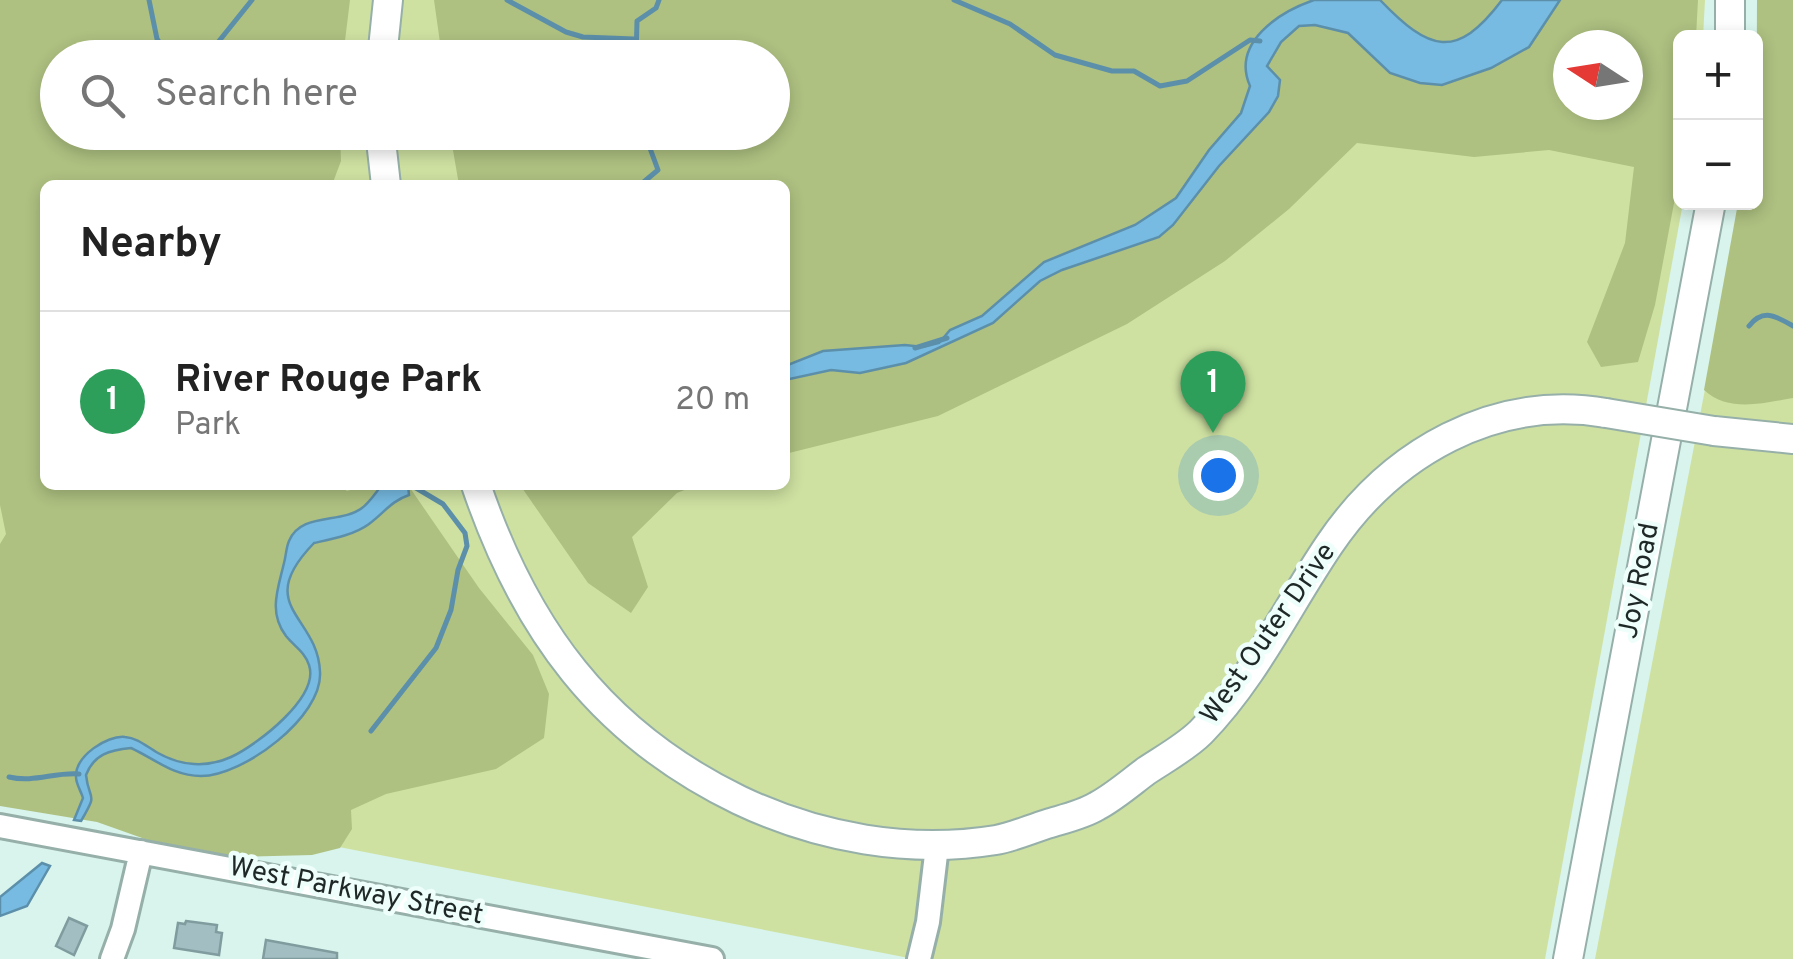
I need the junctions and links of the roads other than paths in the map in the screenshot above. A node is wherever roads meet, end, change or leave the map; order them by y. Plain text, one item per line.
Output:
1 (388, 0) edge
2 (1730, 0) edge
3 (1730, 30) edge
4 (384, 40) edge
5 (382, 150) edge
6 (385, 180) edge
7 (1709, 210) edge
8 (1793, 439) edge
9 (478, 490) edge
10 (0, 826) edge
11 (936, 846) junction
12 (142, 852) junction
13 (112, 959) edge
14 (712, 959) edge
15 (919, 959) edge
16 (1568, 959) edge

1 - 4 main road
2 - 3 main road
5 - 6 main road
7 - 16 main road, Joy Road
8 - 11 main road, West Outer Drive, bridge
9 - 11 main road, West Outer Drive
10 - 12 street, West Parkway Street
11 - 15 street
12 - 13 street
12 - 14 street, West Parkway Street

